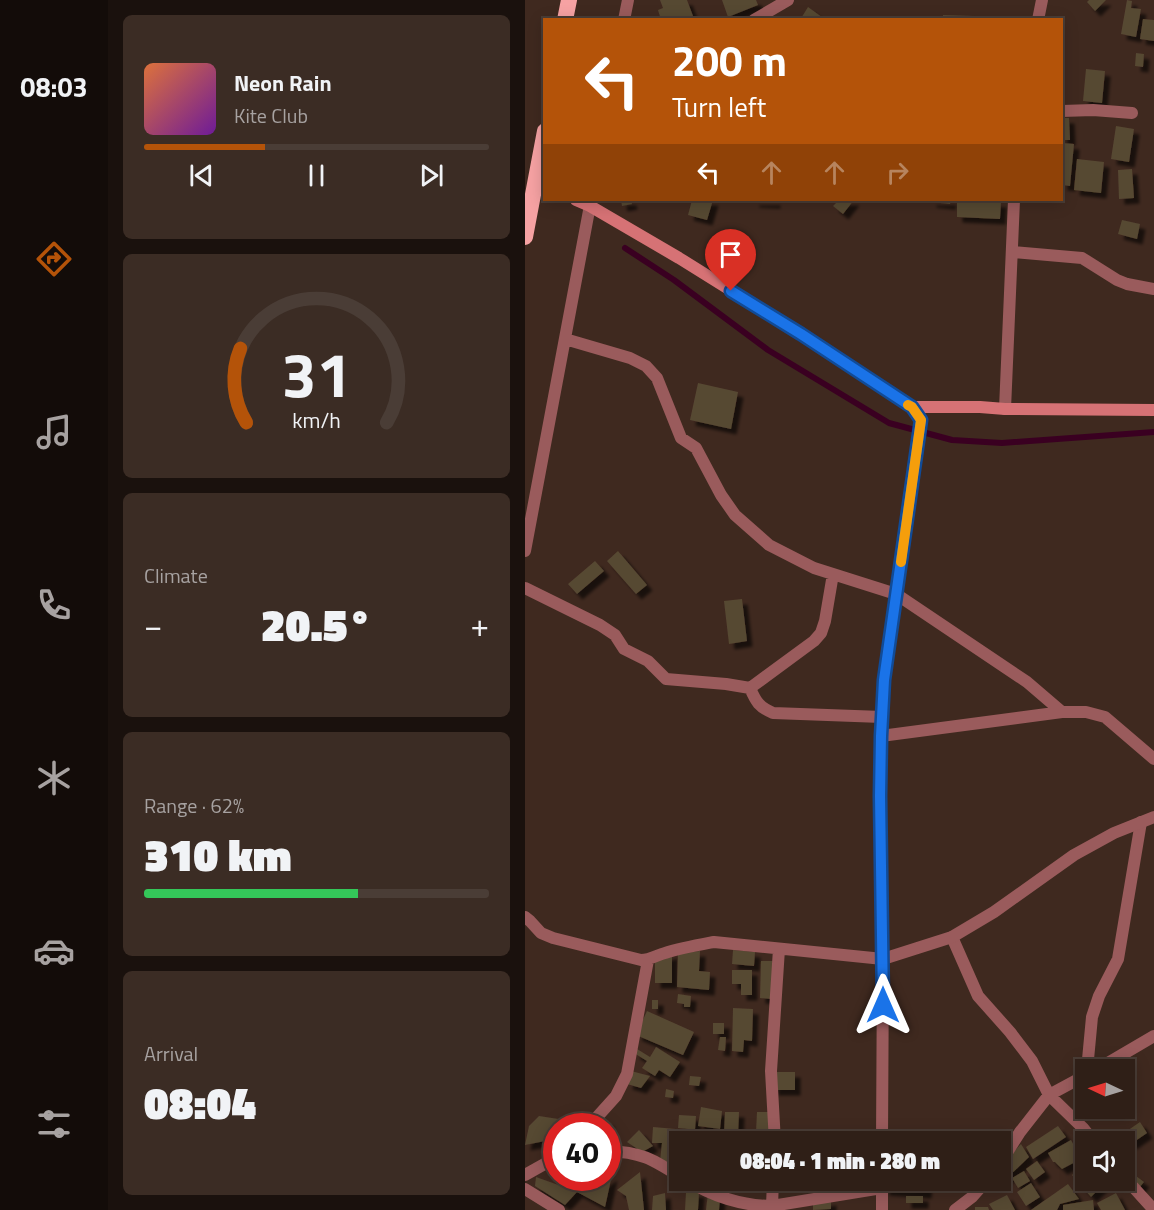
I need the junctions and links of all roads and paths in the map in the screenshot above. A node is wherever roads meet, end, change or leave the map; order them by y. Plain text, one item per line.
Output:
1 (569, 0) edge
2 (628, 0) edge
3 (787, 0) edge
4 (1042, 0) edge
5 (565, 18) edge
6 (624, 18) edge
7 (757, 18) edge
8 (1038, 18) edge
9 (1063, 111) edge
10 (1132, 113) dead end
11 (543, 152) edge
12 (540, 184) edge
13 (1014, 201) edge
14 (591, 203) edge
15 (525, 237) edge
16 (1012, 252) junction
17 (1154, 289) edge
18 (565, 339) junction
19 (912, 407) junction
20 (1005, 409) junction
21 (1154, 410) edge
22 (525, 551) edge
23 (833, 574) junction
24 (525, 588) edge
25 (897, 594) junction
26 (750, 688) junction
27 (1062, 712) junction
28 (882, 717) junction
29 (881, 736) junction
30 (1154, 759) edge
31 (1154, 817) edge
32 (1141, 822) junction
33 (525, 917) edge
34 (951, 937) junction
35 (779, 949) junction
36 (883, 959) junction
37 (648, 960) junction
38 (1154, 1036) edge
39 (1088, 1059) edge
40 (1115, 1059) edge
41 (1075, 1081) edge
42 (1049, 1095) junction
43 (601, 1113) edge
44 (774, 1131) edge
45 (882, 1131) edge
46 (1085, 1131) edge
47 (1011, 1147) edge
48 (621, 1152) edge
49 (543, 1165) edge
50 (669, 1170) edge
51 (525, 1175) edge
52 (525, 1189) edge
53 (1135, 1189) edge
54 (707, 1191) edge
55 (773, 1191) edge
56 (847, 1191) edge
57 (882, 1191) edge
58 (977, 1191) edge
59 (772, 1206) junction
60 (559, 1210) edge
61 (882, 1210) edge
62 (955, 1210) edge
63 (1154, 1210) edge

1 - 5 highway
2 - 6 street
3 - 7 street
4 - 8 street
9 - 10 street
11 - 12 highway
12 - 15 highway
13 - 16 street
14 - 18 street
14 - 19 main road
16 - 17 street
16 - 20 street
18 - 22 street
18 - 23 street
19 - 20 main road
19 - 25 street
20 - 21 main road
23 - 25 street
23 - 26 street
24 - 26 street
25 - 27 street
25 - 28 street
26 - 28 street
27 - 29 street
27 - 30 street
28 - 29 street
29 - 36 street
31 - 32 street
32 - 34 street
32 - 39 street
33 - 37 street
34 - 36 street
34 - 42 street
35 - 36 street
35 - 37 street
35 - 44 street
36 - 45 street
37 - 43 street
38 - 40 street
41 - 42 street
42 - 46 street
42 - 47 street
48 - 50 street
49 - 51 street
52 - 60 street
53 - 63 street
54 - 59 street
55 - 59 street
56 - 59 street
57 - 61 street
58 - 62 street

